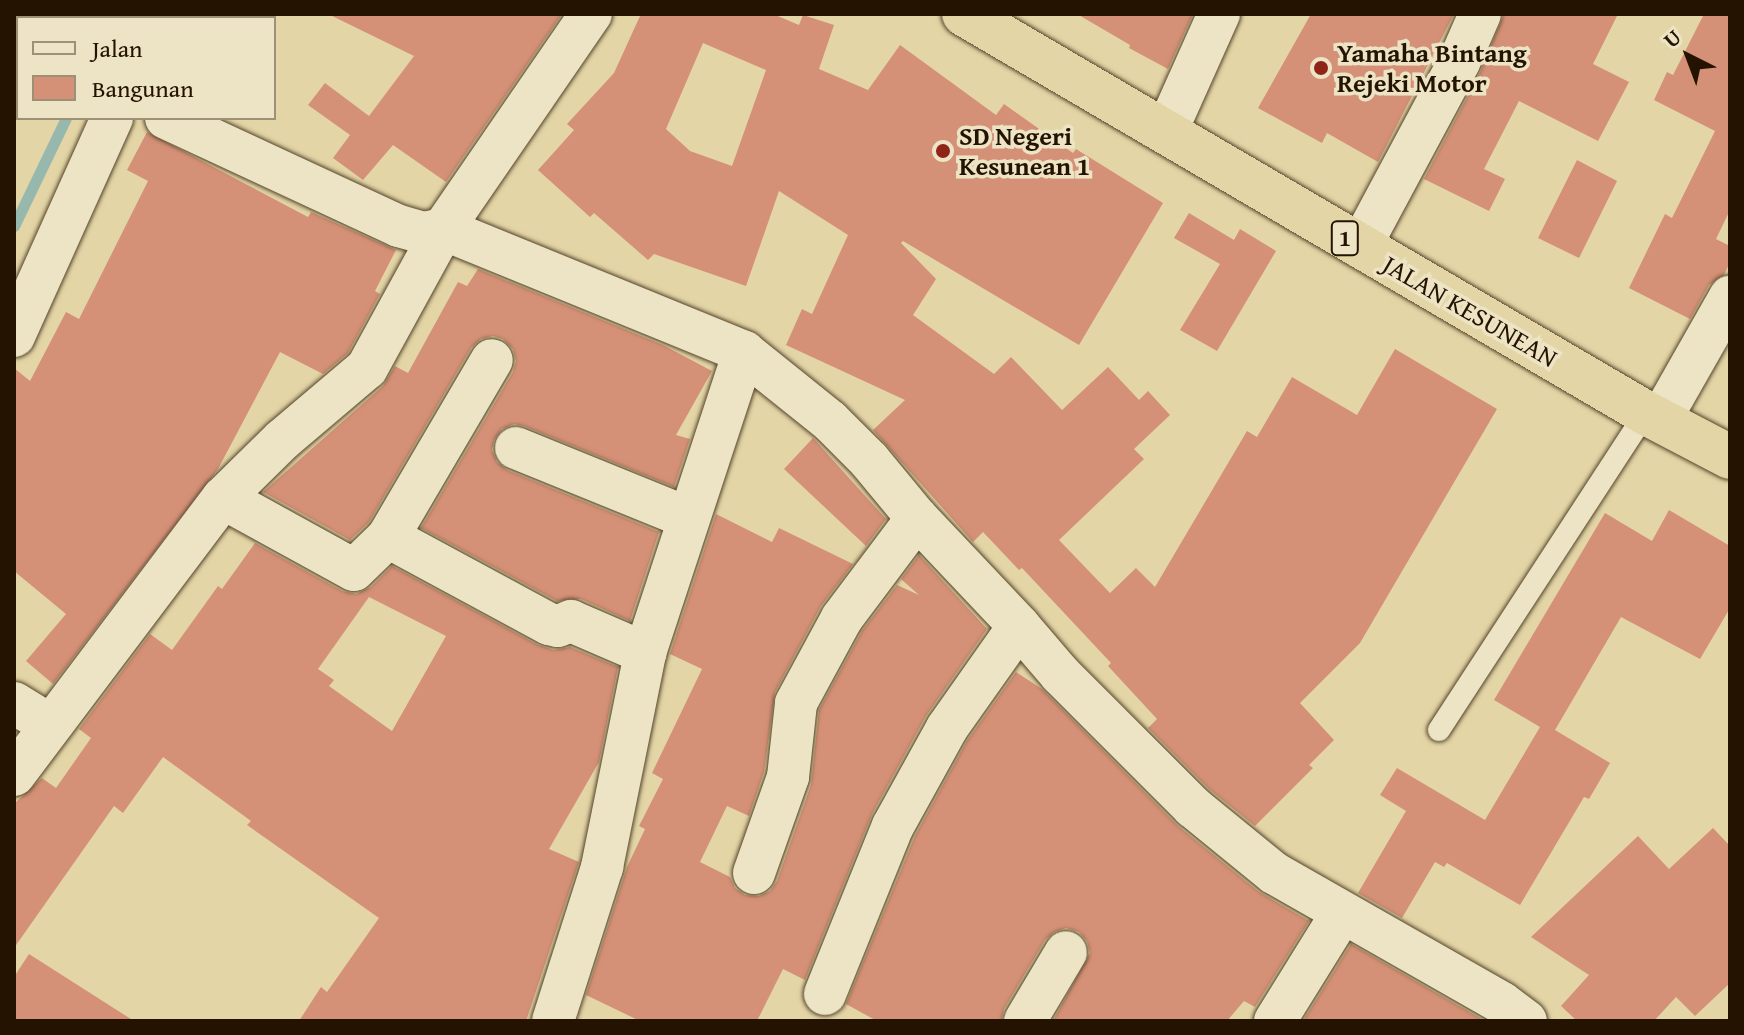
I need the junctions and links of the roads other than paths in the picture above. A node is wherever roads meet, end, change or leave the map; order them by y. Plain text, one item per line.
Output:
1 (591, 14) edge
2 (1219, 14) edge
3 (1480, 14) edge
4 (986, 19) edge
5 (111, 120) edge
6 (170, 120) edge
7 (1167, 130) junction
8 (443, 229) junction
9 (1360, 247) junction
10 (1730, 297) edge
11 (14, 336) edge
12 (744, 352) junction
13 (492, 360) dead end
14 (1653, 416) junction
15 (516, 448) dead end
16 (1730, 457) edge
17 (223, 498) junction
18 (688, 518) junction
19 (917, 518) junction
20 (388, 537) junction
21 (1019, 626) junction
22 (645, 653) junction
23 (14, 703) edge
24 (50, 725) junction
25 (1439, 730) dead end
26 (14, 775) edge
27 (754, 873) dead end
28 (1342, 913) junction
29 (1066, 952) dead end
30 (825, 994) dead end
31 (553, 1021) edge
32 (1025, 1021) edge
33 (1275, 1021) edge
34 (1526, 1021) edge

1 - 8 street
2 - 7 street
3 - 9 street
4 - 7 highway, JALAN KESUNEAN / 1
5 - 11 street
6 - 8 street
7 - 9 highway, JALAN KESUNEAN / 1
8 - 12 street
8 - 17 street
9 - 14 highway, JALAN KESUNEAN / 1
10 - 14 street
12 - 18 street
12 - 19 street
13 - 20 street
14 - 16 highway, JALAN KESUNEAN / 1
14 - 25 lane
15 - 18 street
17 - 20 street
17 - 24 street
18 - 22 street
19 - 21 street
19 - 27 street
20 - 22 street
21 - 28 street
21 - 30 street
22 - 31 street
23 - 24 street
24 - 26 street
28 - 33 street
28 - 34 street
29 - 32 street

